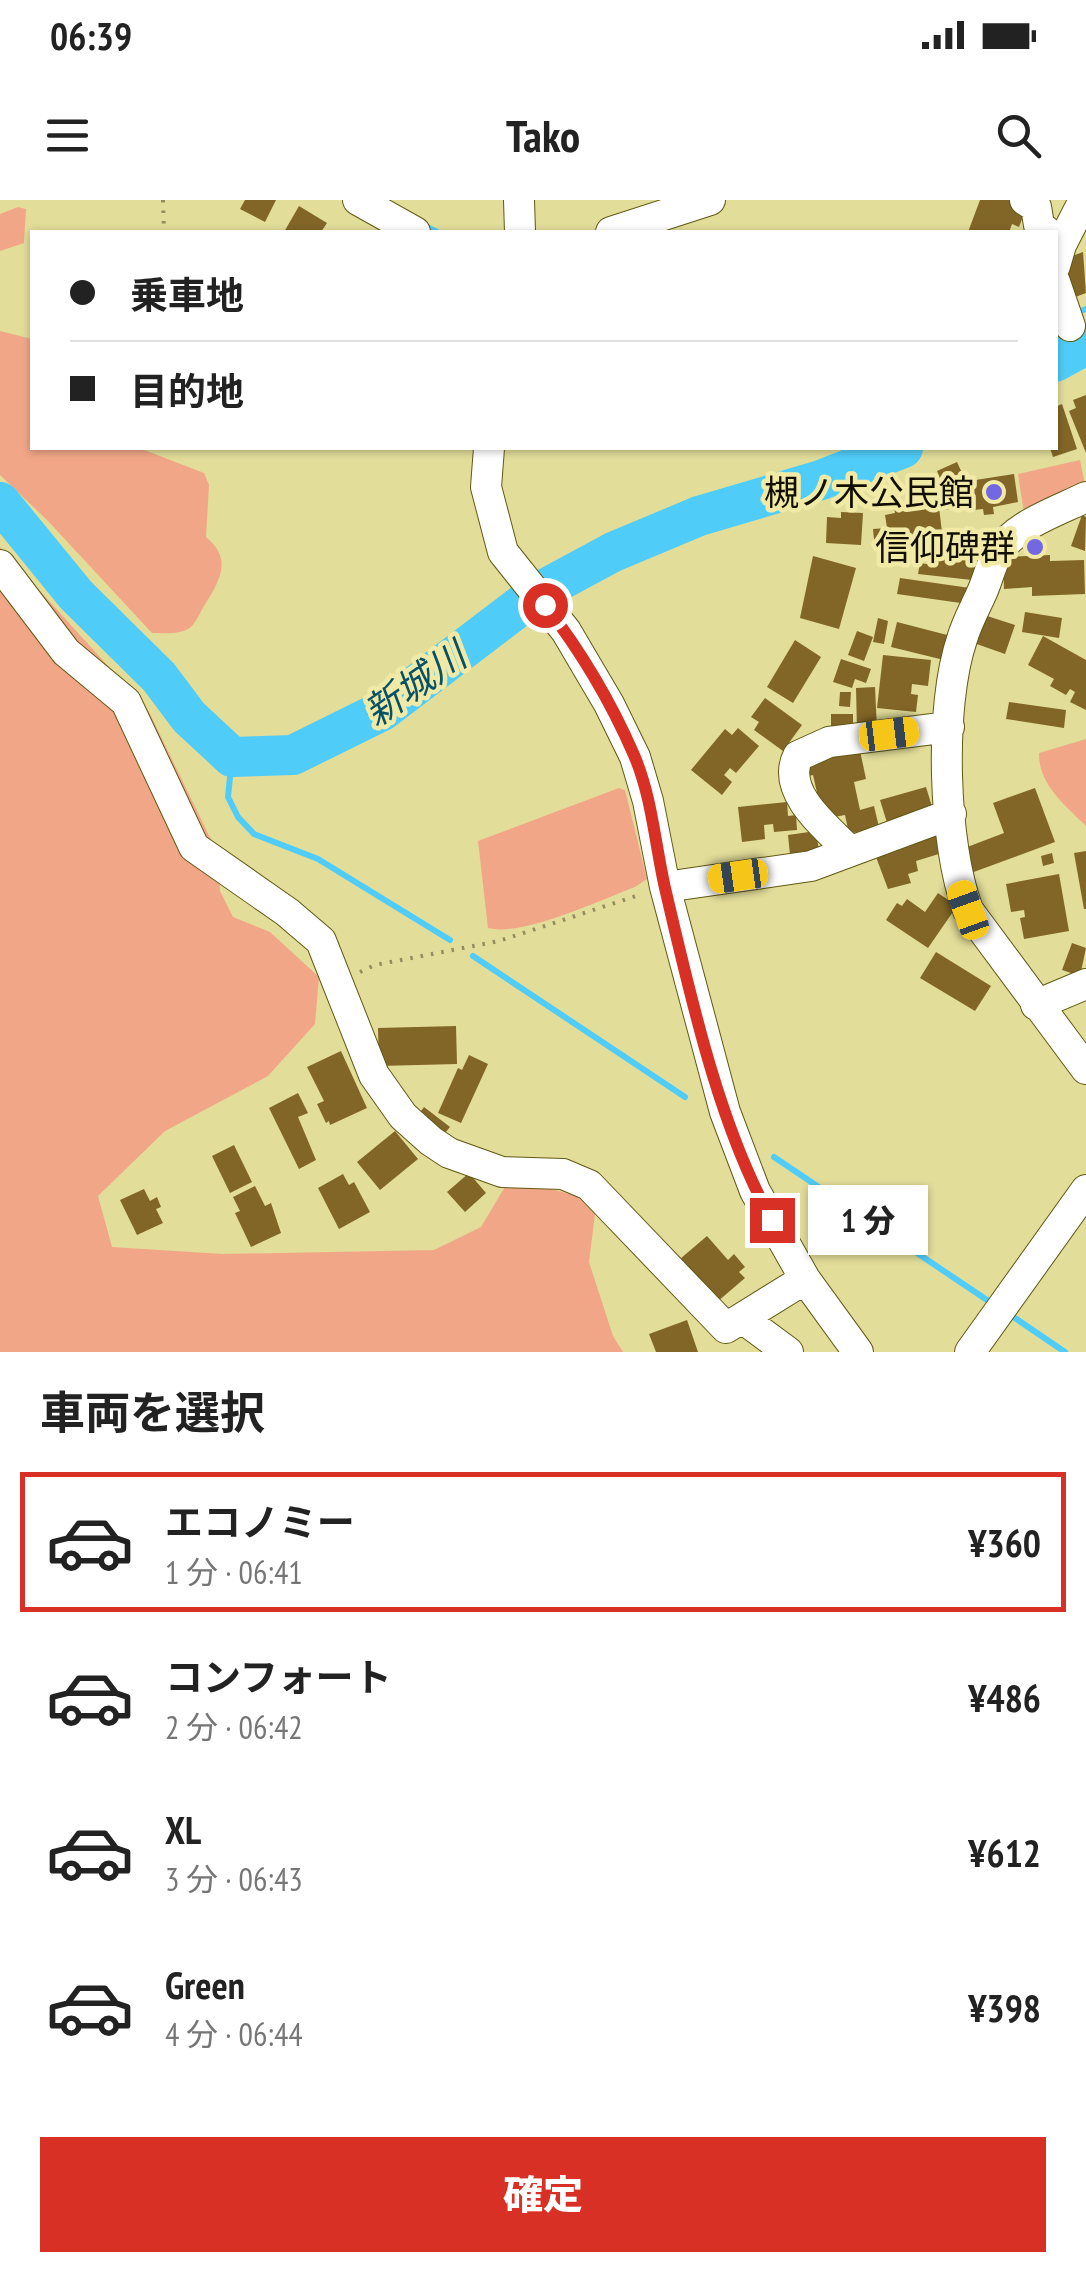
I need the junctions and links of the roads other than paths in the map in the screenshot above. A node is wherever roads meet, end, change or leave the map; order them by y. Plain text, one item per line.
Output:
1 (358, 200) edge
2 (519, 200) edge
3 (710, 200) edge
4 (1025, 200) edge
5 (1084, 200) edge
6 (410, 230) edge
7 (520, 230) edge
8 (617, 230) edge
9 (1043, 230) edge
10 (1058, 240) edge
11 (1058, 291) edge
12 (1070, 326) edge
13 (489, 450) edge
14 (1086, 497) edge
15 (0, 565) edge
16 (949, 727) junction
17 (950, 814) junction
18 (850, 851) junction
19 (665, 887) junction
20 (1086, 984) edge
21 (1036, 1005) junction
22 (1086, 1069) edge
23 (1086, 1190) edge
24 (805, 1279) junction
25 (742, 1318) junction
26 (788, 1352) edge
27 (858, 1352) edge
28 (970, 1352) edge

1 - 6 street
2 - 7 street
3 - 8 street
4 - 9 street
5 - 10 street
11 - 12 street
13 - 19 street
14 - 16 street
15 - 25 street
16 - 17 street
16 - 18 street
17 - 18 street
17 - 21 street
18 - 19 street
19 - 24 street
20 - 21 street
21 - 22 street
23 - 28 street
24 - 25 street
24 - 27 street
25 - 26 street

